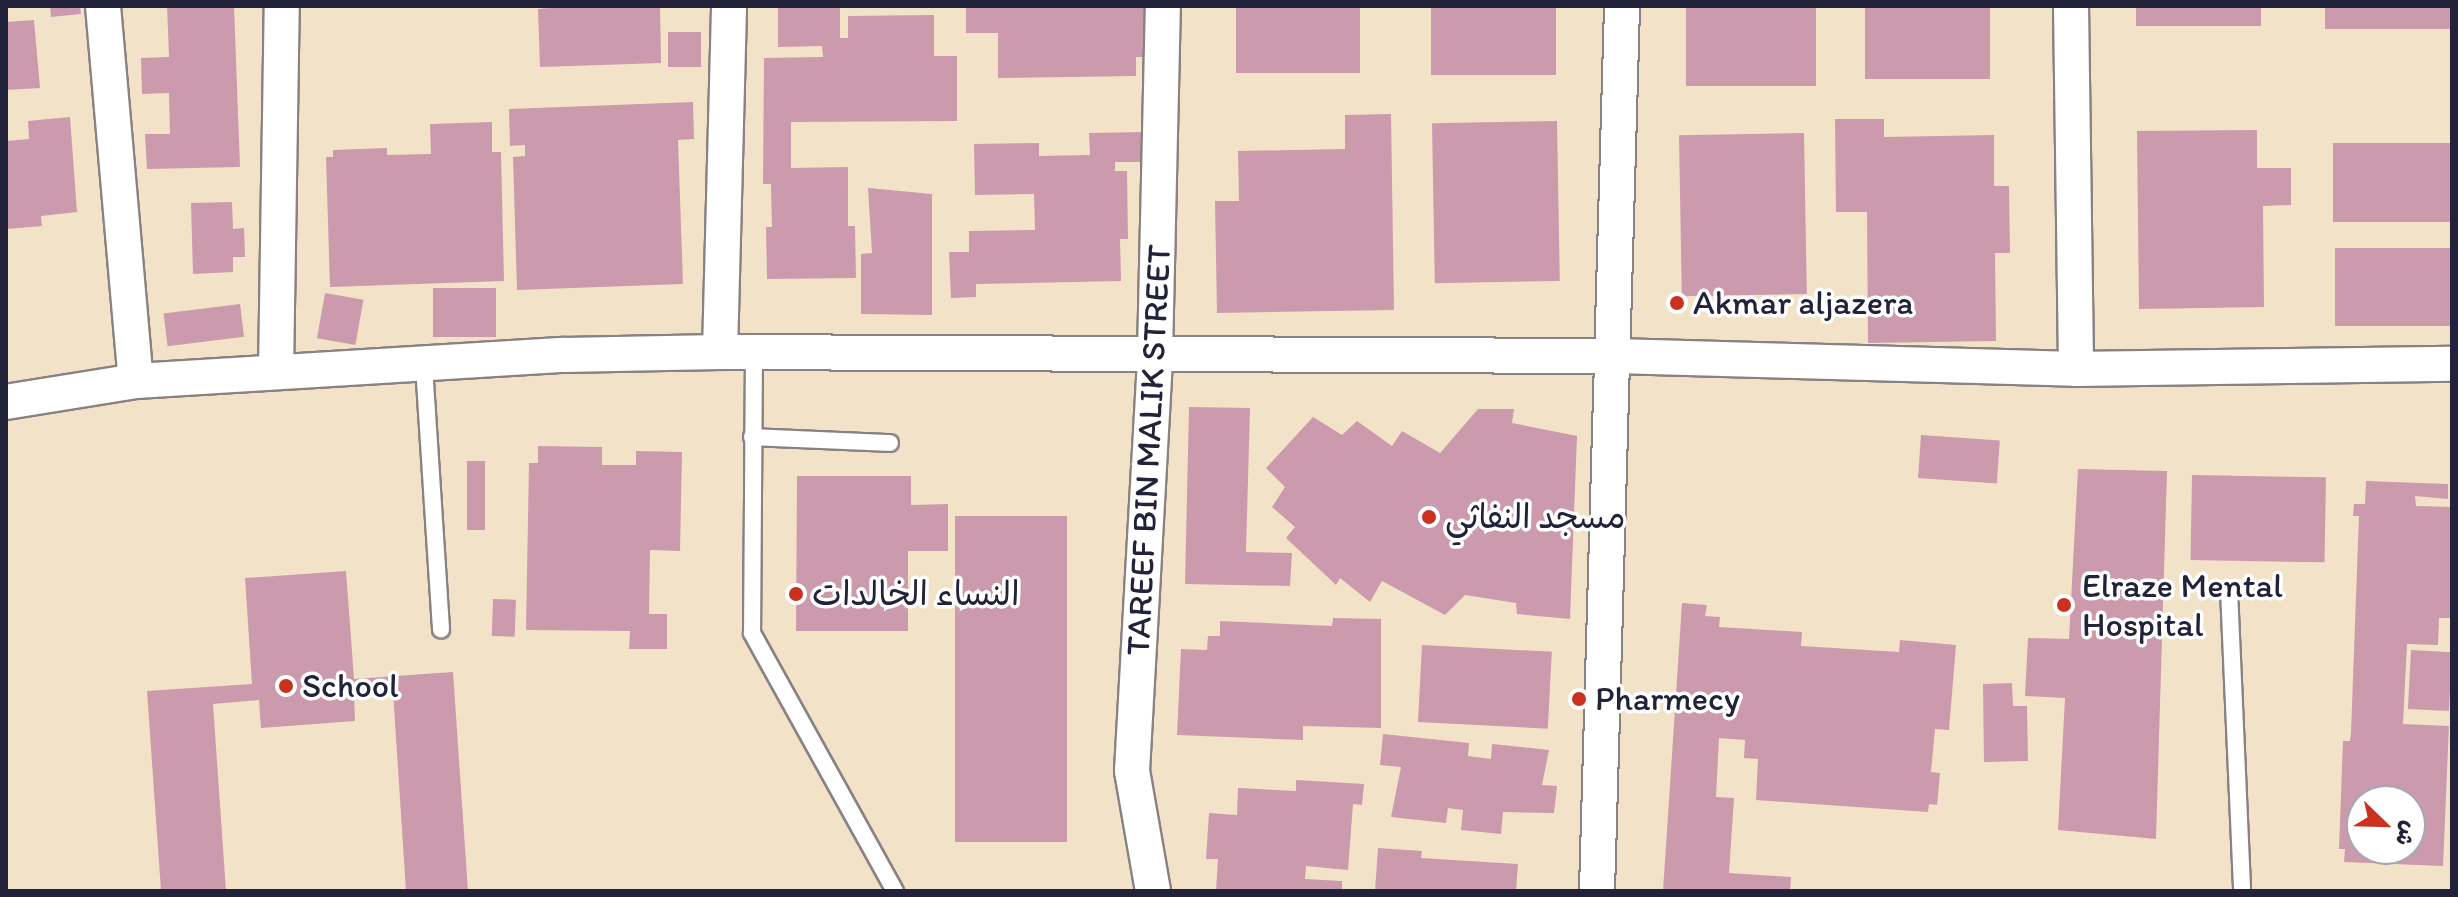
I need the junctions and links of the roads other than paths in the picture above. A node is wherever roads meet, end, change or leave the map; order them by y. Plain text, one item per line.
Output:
1 (103, 6) edge
2 (282, 6) edge
3 (729, 6) edge
4 (1163, 6) edge
5 (1622, 6) edge
6 (2071, 6) edge
7 (720, 352) junction
8 (754, 352) junction
9 (1155, 354) junction
10 (1615, 356) junction
11 (2452, 364) edge
12 (424, 366) junction
13 (2076, 369) junction
14 (276, 372) junction
15 (136, 381) junction
16 (6, 402) edge
17 (752, 437) junction
18 (890, 443) dead end
19 (2229, 590) dead end
20 (441, 629) dead end
21 (895, 891) edge
22 (1153, 891) edge
23 (1597, 891) edge
24 (2242, 891) edge

1 - 15 street
2 - 14 street
3 - 7 street
4 - 9 street, TAREEF BIN MALIK STREET
5 - 10 street
6 - 13 street
7 - 8 street
7 - 12 street
8 - 9 street
8 - 17 lane
9 - 10 street
9 - 22 street, TAREEF BIN MALIK STREET
10 - 13 street
10 - 23 street
11 - 13 street
12 - 14 street
12 - 20 lane
14 - 15 street
15 - 16 street
17 - 18 lane
17 - 21 lane
19 - 24 lane

